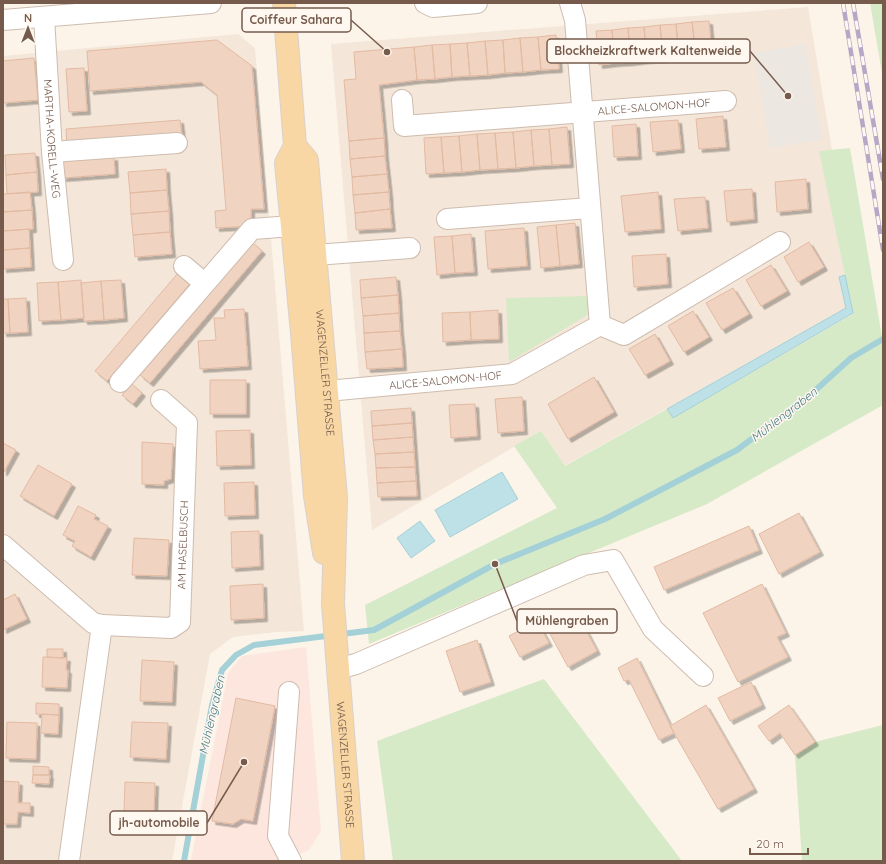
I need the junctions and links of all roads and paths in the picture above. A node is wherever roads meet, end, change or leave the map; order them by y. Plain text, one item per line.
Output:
1 (211, 3) edge
2 (284, 3) edge
3 (425, 3) edge
4 (477, 3) edge
5 (570, 3) edge
6 (44, 17) junction
7 (3, 20) edge
8 (402, 100) dead end
9 (726, 101) dead end
10 (582, 113) junction
11 (177, 143) dead end
12 (295, 146) junction
13 (52, 152) junction
14 (590, 208) junction
15 (447, 219) dead end
16 (303, 239) junction
17 (780, 242) dead end
18 (410, 248) dead end
19 (63, 260) dead end
20 (184, 266) dead end
21 (204, 283) junction
22 (600, 325) junction
23 (120, 382) dead end
24 (327, 391) junction
25 (161, 400) dead end
26 (6, 555) edge
27 (333, 604) junction
28 (102, 625) junction
29 (337, 669) junction
30 (702, 676) dead end
31 (289, 692) dead end
32 (69, 861) edge
33 (291, 861) edge
34 (353, 861) edge

1 - 6 street
2 - 12 main road
3 - 4 street
5 - 10 street, ALICE-SALOMON-HOF
6 - 7 street
6 - 13 street, MARTHA-KORELL-WEG
8 - 10 street, ALICE-SALOMON-HOF
9 - 10 street, ALICE-SALOMON-HOF
10 - 14 street, ALICE-SALOMON-HOF
11 - 13 street
12 - 16 main road, WAGENZELLER STRASSE
12 - 16 main road, WAGENZELLER STRASSE
13 - 19 street, MARTHA-KORELL-WEG
14 - 15 street
14 - 22 street, ALICE-SALOMON-HOF
16 - 18 street
16 - 21 street
16 - 24 main road, WAGENZELLER STRASSE
16 - 27 main road, WAGENZELLER STRASSE
17 - 22 street
20 - 21 street
21 - 23 street
22 - 24 street, ALICE-SALOMON-HOF
24 - 27 main road, WAGENZELLER STRASSE
25 - 28 street, AM HASELBUSCH
26 - 28 street, AM HASELBUSCH
27 - 29 main road, WAGENZELLER STRASSE
28 - 32 street
29 - 30 street
29 - 34 main road, WAGENZELLER STRASSE
31 - 33 street

